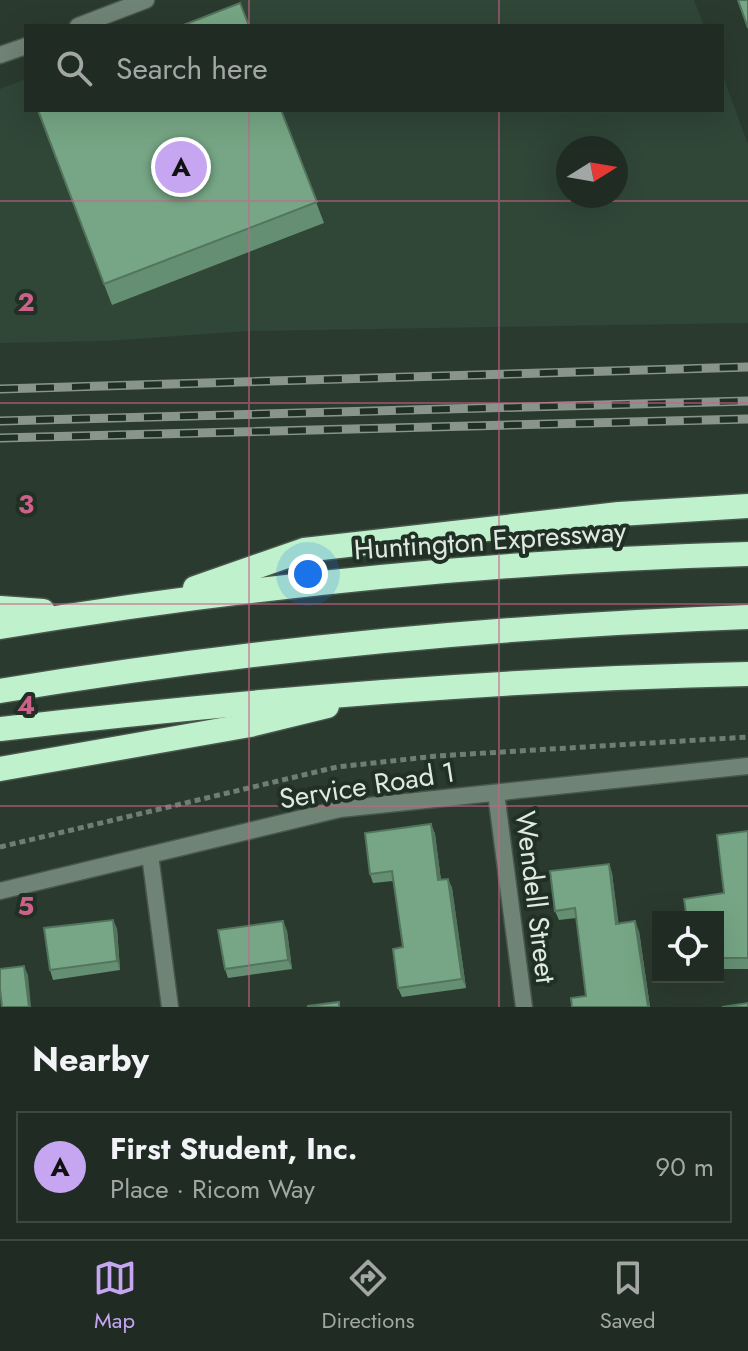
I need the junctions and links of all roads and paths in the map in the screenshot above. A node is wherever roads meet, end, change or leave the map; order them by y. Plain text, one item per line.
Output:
1 (146, 0) edge
2 (83, 24) edge
3 (24, 47) edge
4 (0, 55) edge
5 (748, 506) edge
6 (748, 554) edge
7 (146, 605) junction
8 (0, 608) edge
9 (90, 614) junction
10 (748, 617) edge
11 (0, 627) edge
12 (748, 674) edge
13 (395, 689) junction
14 (0, 691) edge
15 (0, 729) edge
16 (748, 737) edge
17 (748, 766) edge
18 (0, 769) edge
19 (496, 793) junction
20 (0, 847) edge
21 (150, 855) junction
22 (0, 891) edge
23 (170, 1007) edge
24 (524, 1007) edge

1 - 2 street
3 - 4 street
5 - 7 highway
6 - 7 highway, Huntington Expressway
7 - 9 highway, Huntington Expressway
8 - 9 highway
9 - 11 highway, Huntington Expressway
10 - 14 highway
12 - 13 highway
13 - 15 highway
13 - 18 highway
16 - 20 path
17 - 19 street, Service Road 1
19 - 21 street, Service Road 1
19 - 24 street, Wendell Street
21 - 22 street, Service Road 1
21 - 23 street

